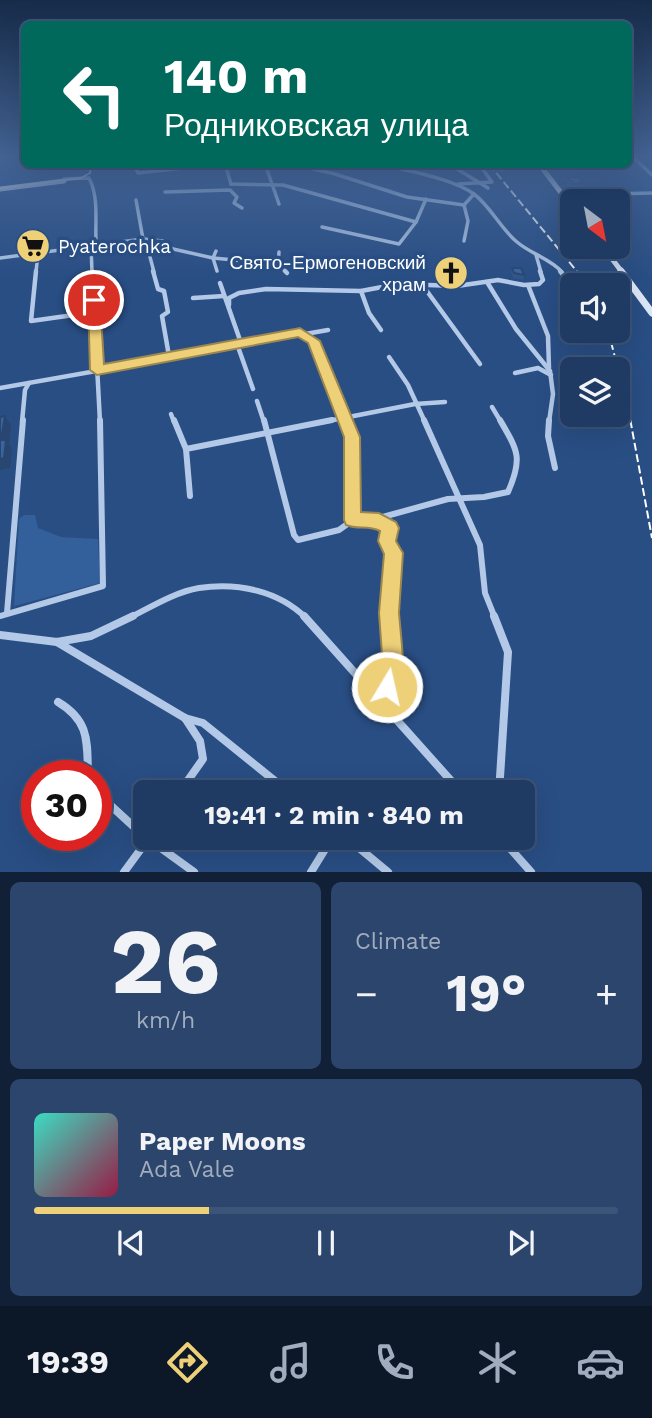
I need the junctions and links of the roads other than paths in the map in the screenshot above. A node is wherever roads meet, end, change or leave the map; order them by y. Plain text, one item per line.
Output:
1 (93, 198) edge
2 (237, 198) edge
3 (277, 198) edge
4 (324, 198) edge
5 (414, 198) edge
6 (471, 198) edge
7 (477, 198) edge
8 (426, 199) junction
9 (136, 200) dead end
10 (279, 204) dead end
11 (464, 205) junction
12 (242, 208) dead end
13 (416, 222) junction
14 (322, 227) dead end
15 (145, 241) junction
16 (464, 241) dead end
17 (91, 246) junction
18 (173, 249) junction
19 (216, 251) dead end
20 (279, 252) dead end
21 (38, 253) junction
22 (536, 256) junction
23 (0, 258) edge
24 (213, 258) junction
25 (612, 259) edge
26 (278, 264) junction
27 (216, 271) dead end
28 (287, 273) dead end
29 (562, 273) edge
30 (487, 282) junction
31 (220, 283) dead end
32 (421, 283) junction
33 (528, 285) junction
34 (361, 291) junction
35 (224, 296) junction
36 (193, 298) dead end
37 (229, 305) junction
38 (94, 312) junction
39 (652, 313) edge
40 (328, 330) dead end
41 (381, 330) dead end
42 (300, 332) junction
43 (239, 343) junction
44 (169, 356) junction
45 (388, 357) dead end
46 (480, 364) dead end
47 (549, 368) junction
48 (97, 370) junction
49 (514, 373) dead end
50 (551, 375) junction
51 (29, 383) junction
52 (0, 388) edge
53 (253, 389) dead end
54 (257, 401) dead end
55 (445, 402) dead end
56 (415, 404) junction
57 (492, 407) dead end
58 (171, 414) dead end
59 (346, 417) junction
60 (268, 433) junction
61 (186, 449) junction
62 (555, 468) dead end
63 (190, 496) dead end
64 (460, 499) junction
65 (372, 519) junction
66 (353, 520) junction
67 (3, 615) edge
68 (0, 635) edge
69 (57, 642) junction
70 (380, 697) junction
71 (58, 702) dead end
72 (185, 718) junction
73 (88, 760) edge
74 (188, 780) edge
75 (274, 780) edge
76 (451, 780) edge
77 (500, 780) edge
78 (112, 806) edge
79 (133, 825) edge
80 (139, 850) edge
81 (164, 850) edge
82 (325, 850) edge
83 (361, 850) edge
84 (512, 850) edge
85 (124, 872) edge
86 (194, 872) edge
87 (311, 872) edge
88 (388, 872) edge
89 (531, 872) edge

1 - 17 street
2 - 12 street
3 - 10 street
4 - 13 street
5 - 8 street
6 - 11 street
7 - 22 street
8 - 11 street
8 - 13 street
9 - 15 street
11 - 16 street
13 - 14 street
15 - 17 street
15 - 18 street
15 - 18 street
15 - 44 street
17 - 21 street
17 - 38 street
18 - 24 street
19 - 24 street
20 - 26 street
21 - 23 street
21 - 38 street
22 - 29 street
22 - 33 street
24 - 26 street
24 - 27 street
25 - 39 street
26 - 28 street
30 - 32 street
30 - 33 street
30 - 47 street
31 - 35 street
32 - 34 street
32 - 46 street
33 - 47 street
34 - 37 street
34 - 41 street
35 - 36 street
35 - 37 street
37 - 43 street
38 - 48 street
40 - 42 street
42 - 43 street
42 - 59 street
43 - 44 street
43 - 53 street
44 - 48 street
45 - 56 street
47 - 50 street
48 - 51 street
48 - 67 street
49 - 50 street
50 - 62 street
51 - 52 street
51 - 67 street
54 - 60 street
55 - 56 street
56 - 59 street
56 - 64 street
57 - 64 street
58 - 61 street
59 - 60 street
59 - 66 street
60 - 61 street
60 - 66 street
61 - 63 street
64 - 65 street
64 - 77 street
65 - 66 street
65 - 70 street
68 - 69 street
69 - 70 street
69 - 72 street
70 - 76 street
71 - 73 street
72 - 74 street
72 - 75 street
78 - 79 street
80 - 85 street
81 - 86 street
82 - 87 street
83 - 88 street
84 - 89 street

